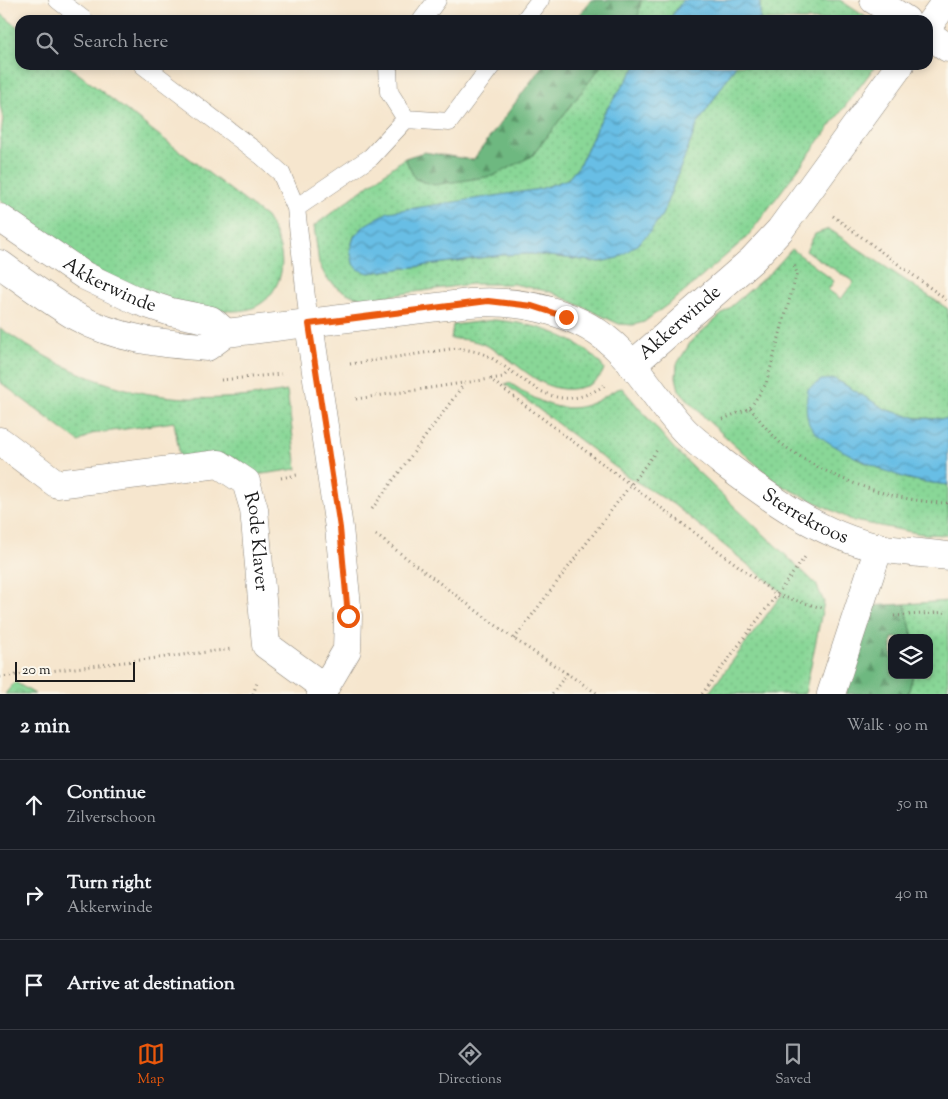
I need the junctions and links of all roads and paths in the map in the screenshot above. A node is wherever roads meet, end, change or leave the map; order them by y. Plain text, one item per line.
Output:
1 (58, 0) edge
2 (437, 0) edge
3 (540, 0) edge
4 (874, 0) edge
5 (947, 0) edge
6 (78, 15) edge
7 (426, 15) edge
8 (529, 15) edge
9 (898, 15) edge
10 (933, 19) edge
11 (933, 38) edge
12 (948, 48) edge
13 (150, 70) edge
14 (388, 70) edge
15 (488, 70) edge
16 (896, 70) edge
17 (406, 119) junction
18 (806, 196) junction
19 (296, 208) junction
20 (0, 218) edge
21 (0, 264) edge
22 (948, 302) edge
23 (309, 324) junction
24 (226, 333) junction
25 (632, 364) junction
26 (509, 371) dead end
27 (490, 379) junction
28 (465, 383) junction
29 (321, 405) junction
30 (750, 408) dead end
31 (0, 441) edge
32 (330, 471) junction
33 (246, 482) junction
34 (948, 504) edge
35 (350, 526) junction
36 (827, 529) junction
37 (879, 548) junction
38 (948, 556) edge
39 (777, 595) junction
40 (948, 612) edge
41 (857, 619) junction
42 (266, 645) junction
43 (568, 672) junction
44 (0, 677) edge
45 (323, 691) edge
46 (552, 694) edge
47 (598, 694) edge
48 (702, 694) edge
49 (831, 694) edge

1 - 6 lane
2 - 7 lane
3 - 8 lane
4 - 9 street
5 - 10 street
11 - 12 street
13 - 19 lane
14 - 17 lane
15 - 17 lane
16 - 18 street, Akkerwinde
17 - 19 lane
18 - 22 path
18 - 25 street, Akkerwinde
19 - 23 lane
20 - 24 street, Akkerwinde
21 - 24 street, Akkerwinde
23 - 24 street, Akkerwinde
23 - 25 street, Akkerwinde
23 - 29 street
25 - 36 street, Sterrekroos
26 - 27 path
27 - 28 path
27 - 39 path
28 - 29 path
28 - 35 path
29 - 32 street
30 - 34 path
31 - 33 street, Rode Klaver
32 - 33 path
32 - 35 street
33 - 42 street, Rode Klaver
35 - 43 path
35 - 45 street
36 - 37 street, Sterrekroos
36 - 39 path
37 - 38 street, Sterrekroos
37 - 41 street
39 - 41 path
39 - 48 path
40 - 41 path
41 - 49 street
42 - 44 path
42 - 45 street
43 - 46 path
43 - 47 path

